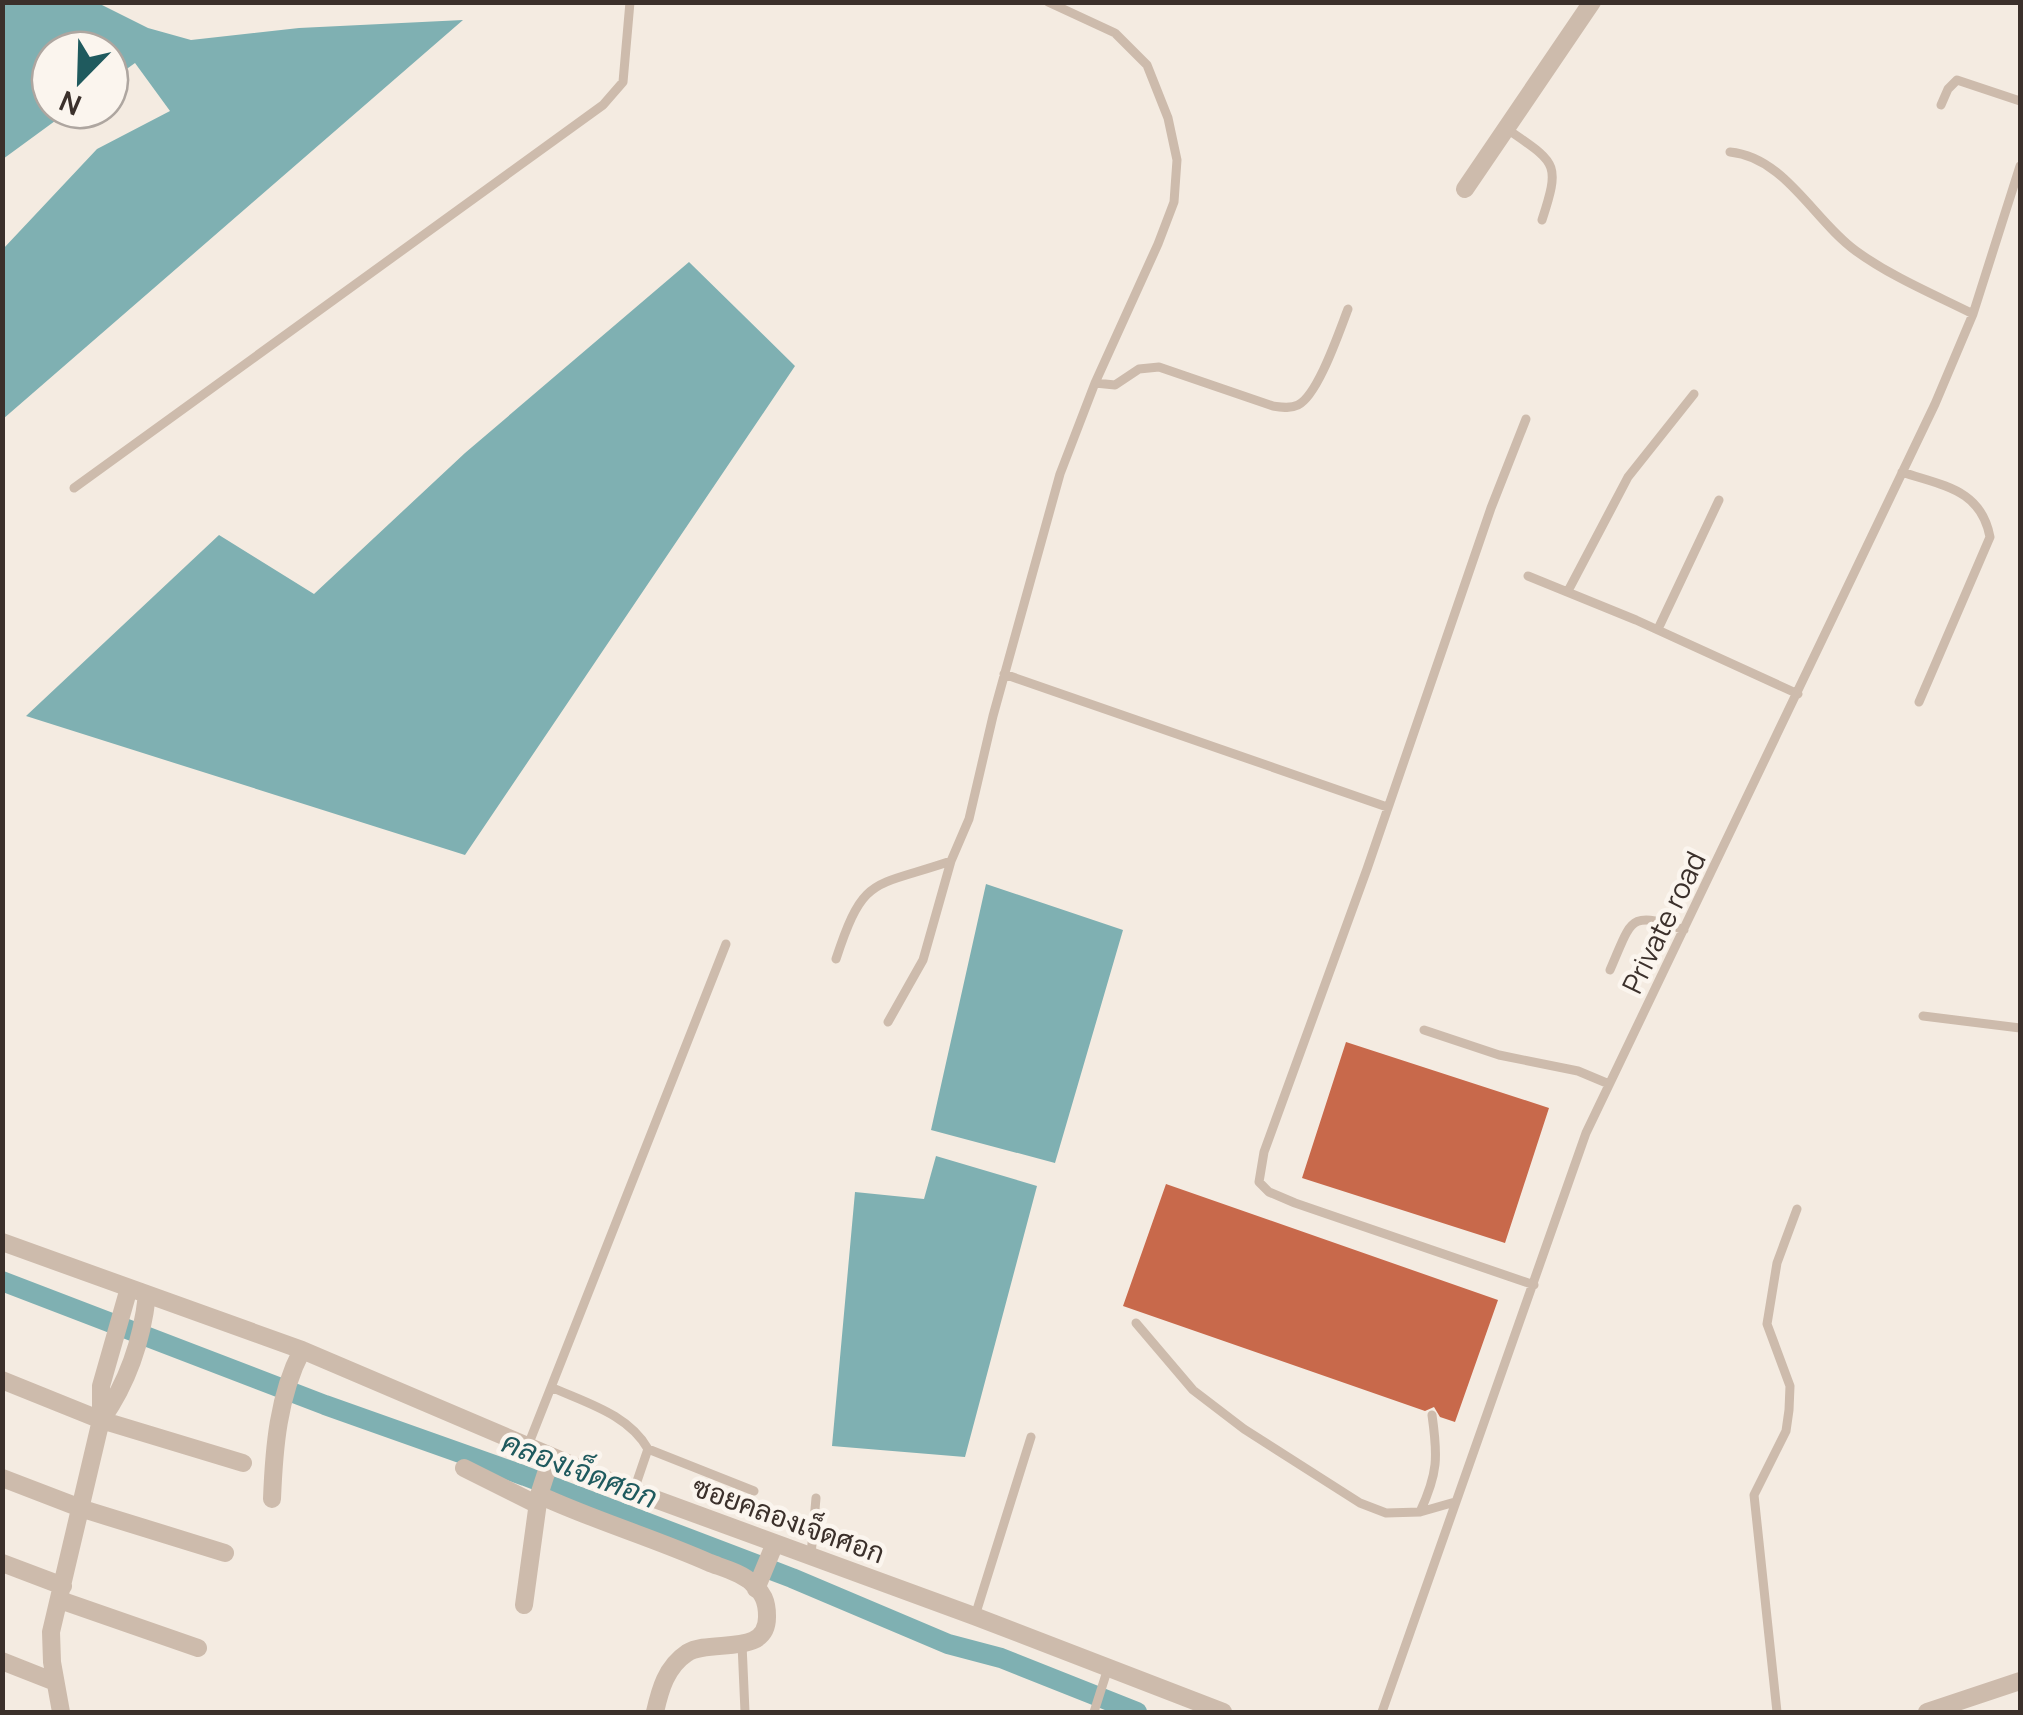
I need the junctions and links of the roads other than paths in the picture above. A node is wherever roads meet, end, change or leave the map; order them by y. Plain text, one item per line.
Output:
1 (630, 2) edge
2 (1048, 2) edge
3 (1592, 2) edge
4 (2020, 102) edge
5 (1941, 104) dead end
6 (1507, 130) junction
7 (1730, 152) dead end
8 (2020, 166) edge
9 (1466, 189) dead end
10 (1542, 220) dead end
11 (1348, 309) dead end
12 (1973, 314) junction
13 (1095, 383) junction
14 (1694, 394) dead end
15 (1526, 419) dead end
16 (1902, 472) junction
17 (74, 488) dead end
18 (1719, 500) dead end
19 (1528, 576) dead end
20 (1568, 591) junction
21 (1658, 630) junction
22 (1004, 674) junction
23 (1798, 694) junction
24 (1919, 702) dead end
25 (1387, 806) junction
26 (951, 860) junction
27 (1684, 930) junction
28 (726, 944) dead end
29 (836, 959) dead end
30 (1610, 970) dead end
31 (1923, 1016) dead end
32 (888, 1022) dead end
33 (2020, 1028) edge
34 (1424, 1030) dead end
35 (1609, 1084) junction
36 (1797, 1210) dead end
37 (2, 1242) edge
38 (1534, 1285) junction
39 (129, 1288) junction
40 (146, 1304) junction
41 (1136, 1322) dead end
42 (302, 1350) junction
43 (6, 1381) edge
44 (551, 1387) junction
45 (2, 1401) edge
46 (1432, 1415) dead end
47 (101, 1420) junction
48 (1031, 1437) dead end
49 (526, 1448) junction
50 (648, 1449) junction
51 (243, 1463) dead end
52 (464, 1468) dead end
53 (2, 1478) edge
54 (542, 1484) junction
55 (634, 1491) junction
56 (754, 1491) dead end
57 (816, 1498) dead end
58 (272, 1499) dead end
59 (1455, 1502) junction
60 (83, 1509) junction
61 (1420, 1512) junction
62 (774, 1544) junction
63 (225, 1553) dead end
64 (811, 1557) junction
65 (2, 1564) edge
66 (759, 1583) junction
67 (61, 1593) junction
68 (524, 1604) dead end
69 (974, 1616) junction
70 (742, 1644) junction
71 (198, 1648) dead end
72 (2, 1662) edge
73 (1108, 1668) junction
74 (2020, 1681) edge
75 (55, 1682) junction
76 (1095, 1710) edge
77 (61, 1712) edge
78 (655, 1712) edge
79 (745, 1712) edge
80 (1223, 1712) edge
81 (1382, 1712) edge
82 (1777, 1712) edge
83 (1927, 1712) edge

1 - 17 lane
2 - 13 lane
3 - 6 street
4 - 5 lane
6 - 9 street
6 - 10 lane
7 - 12 lane
8 - 12 lane, Private road
11 - 13 lane
12 - 16 lane, Private road
13 - 22 lane
14 - 20 lane
15 - 25 lane
16 - 23 lane, Private road
16 - 24 lane
18 - 21 lane
19 - 20 lane
20 - 21 lane
21 - 23 lane
22 - 25 lane
22 - 26 lane
23 - 27 lane, Private road
25 - 38 lane
26 - 29 lane
26 - 32 lane
27 - 30 lane
27 - 35 lane, Private road
28 - 44 lane
31 - 33 lane
34 - 35 lane
35 - 38 lane, Private road
36 - 82 lane
37 - 39 street, ซอยคลองเจ็ดศอก
38 - 59 lane, Private road
39 - 40 street, ซอยคลองเจ็ดศอก
39 - 47 street
40 - 42 street, ซอยคลองเจ็ดศอก
40 - 47 street
41 - 61 lane
42 - 49 street, ซอยคลองเจ็ดศอก
42 - 58 street
43 - 45 street
43 - 47 street
44 - 49 lane
44 - 50 lane
46 - 61 lane
47 - 51 street
47 - 60 street
48 - 69 lane
49 - 54 street, ซอยคลองเจ็ดศอก
50 - 55 lane
50 - 56 lane
52 - 54 street
53 - 60 street
54 - 55 street, ซอยคลองเจ็ดศอก
54 - 66 street
54 - 68 street
55 - 62 street, ซอยคลองเจ็ดศอก
57 - 64 lane
59 - 61 lane
59 - 81 lane, Private road
60 - 63 street
60 - 67 street
62 - 64 street, ซอยคลองเจ็ดศอก
62 - 66 street
64 - 69 street, ซอยคลองเจ็ดศอก
65 - 67 street
66 - 70 street
67 - 71 street
67 - 75 street
69 - 73 street, ซอยคลองเจ็ดศอก
70 - 78 street
70 - 79 lane
72 - 75 street
73 - 76 lane
73 - 80 street, ซอยคลองเจ็ดศอก
74 - 83 street
75 - 77 street

